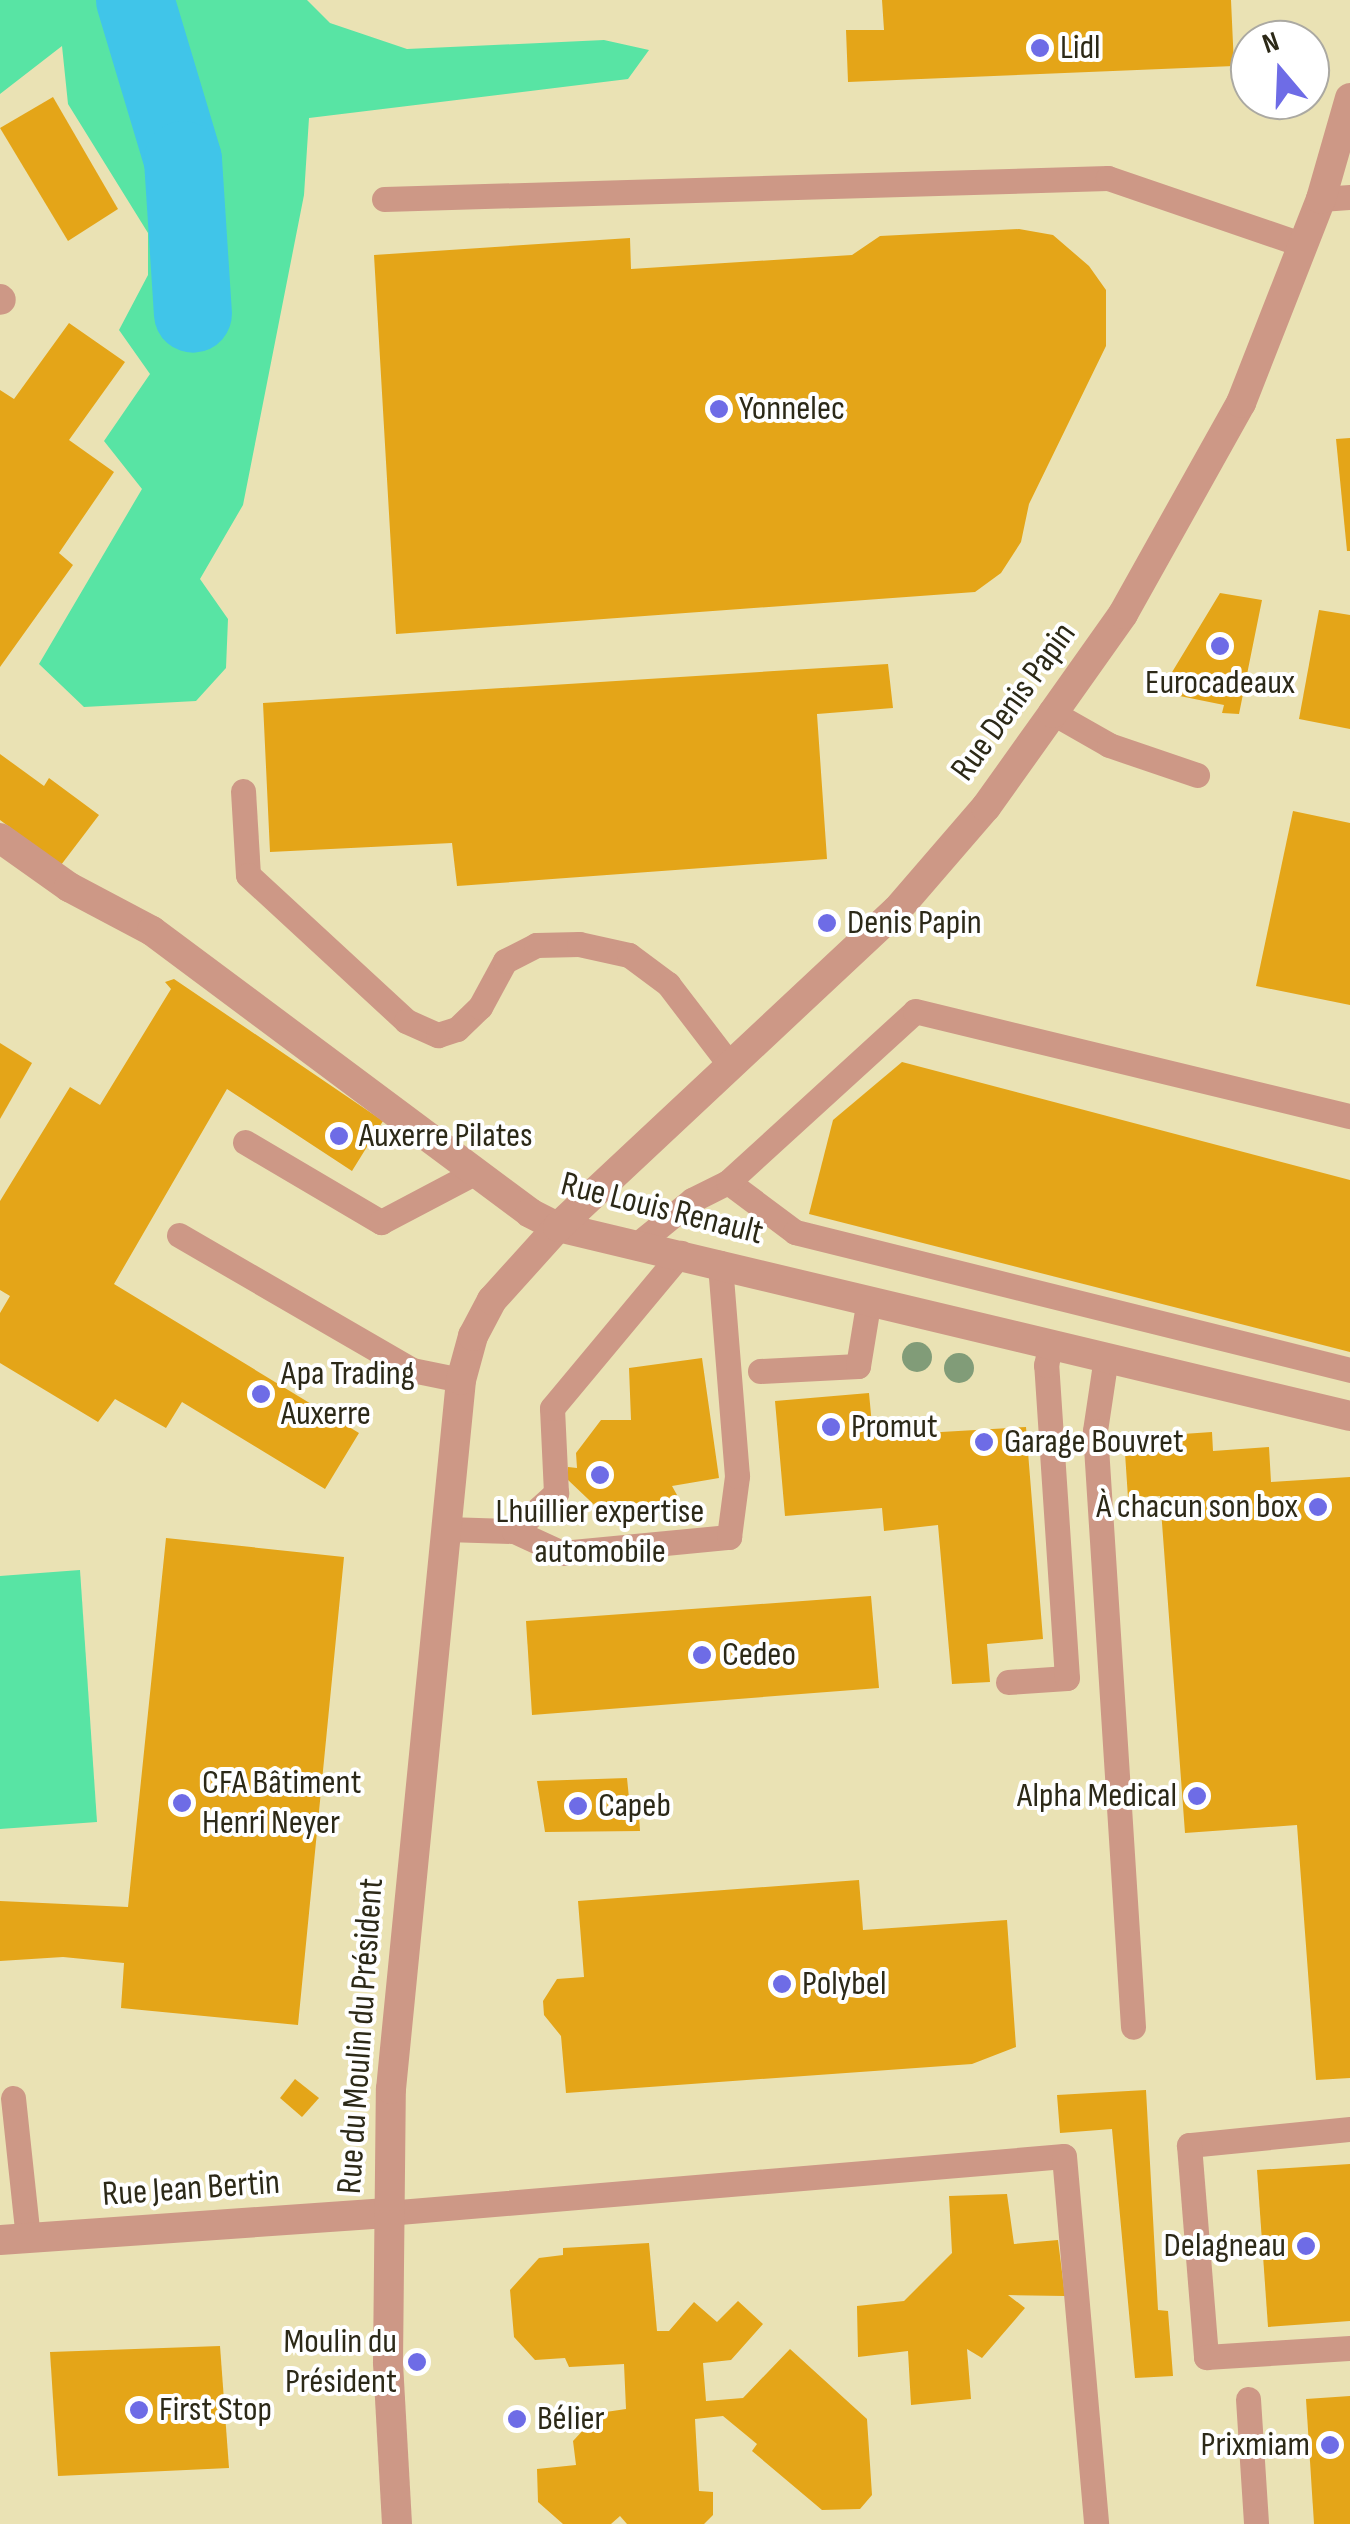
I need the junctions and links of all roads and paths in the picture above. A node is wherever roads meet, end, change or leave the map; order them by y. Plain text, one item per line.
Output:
1 (1350, 98) edge
2 (1336, 198) edge
3 (384, 200) dead end
4 (1304, 245) junction
5 (1053, 714) junction
6 (1197, 776) dead end
7 (242, 790) dead end
8 (0, 838) edge
9 (730, 1065) junction
10 (1350, 1116) edge
11 (245, 1142) dead end
12 (476, 1172) junction
13 (728, 1182) junction
14 (558, 1226) junction
15 (179, 1235) dead end
16 (640, 1244) junction
17 (680, 1253) junction
18 (720, 1263) junction
19 (869, 1299) junction
20 (1051, 1343) junction
21 (1106, 1356) junction
22 (1350, 1370) edge
23 (760, 1371) dead end
24 (461, 1380) junction
25 (1350, 1416) edge
26 (446, 1530) junction
27 (514, 1531) junction
28 (1008, 1682) dead end
29 (1133, 2026) dead end
30 (13, 2098) dead end
31 (1350, 2130) edge
32 (387, 2212) junction
33 (14, 2239) edge
34 (1350, 2348) edge
35 (1248, 2399) dead end
36 (397, 2524) edge
37 (1096, 2524) edge
38 (1256, 2524) edge

1 - 2 street, Rue Denis Papin
2 - 4 street, Rue Denis Papin
3 - 4 lane
4 - 5 street, Rue Denis Papin
5 - 6 lane
5 - 9 street, Rue Denis Papin
7 - 9 lane
8 - 12 street, Rue Louis Renault
9 - 14 street, Rue Denis Papin
10 - 13 lane
11 - 12 lane
12 - 14 street, Rue Louis Renault
13 - 16 lane
13 - 22 lane
14 - 16 street, Rue Louis Renault
14 - 24 street, Rue du Moulin du Président
15 - 24 lane
16 - 17 street, Rue Louis Renault
17 - 18 street, Rue Louis Renault
17 - 27 lane
18 - 19 street, Rue Louis Renault
18 - 27 lane
19 - 20 street, Rue Louis Renault
19 - 23 lane
20 - 21 street, Rue Louis Renault
20 - 28 lane
21 - 25 street, Rue Louis Renault
21 - 29 lane
24 - 26 street, Rue du Moulin du Président
26 - 27 lane
26 - 32 street, Rue du Moulin du Président
30 - 33 lane
31 - 34 lane
32 - 33 street, Rue Jean Bertin
32 - 36 street, Rue du Moulin du Président
32 - 37 lane
35 - 38 lane

